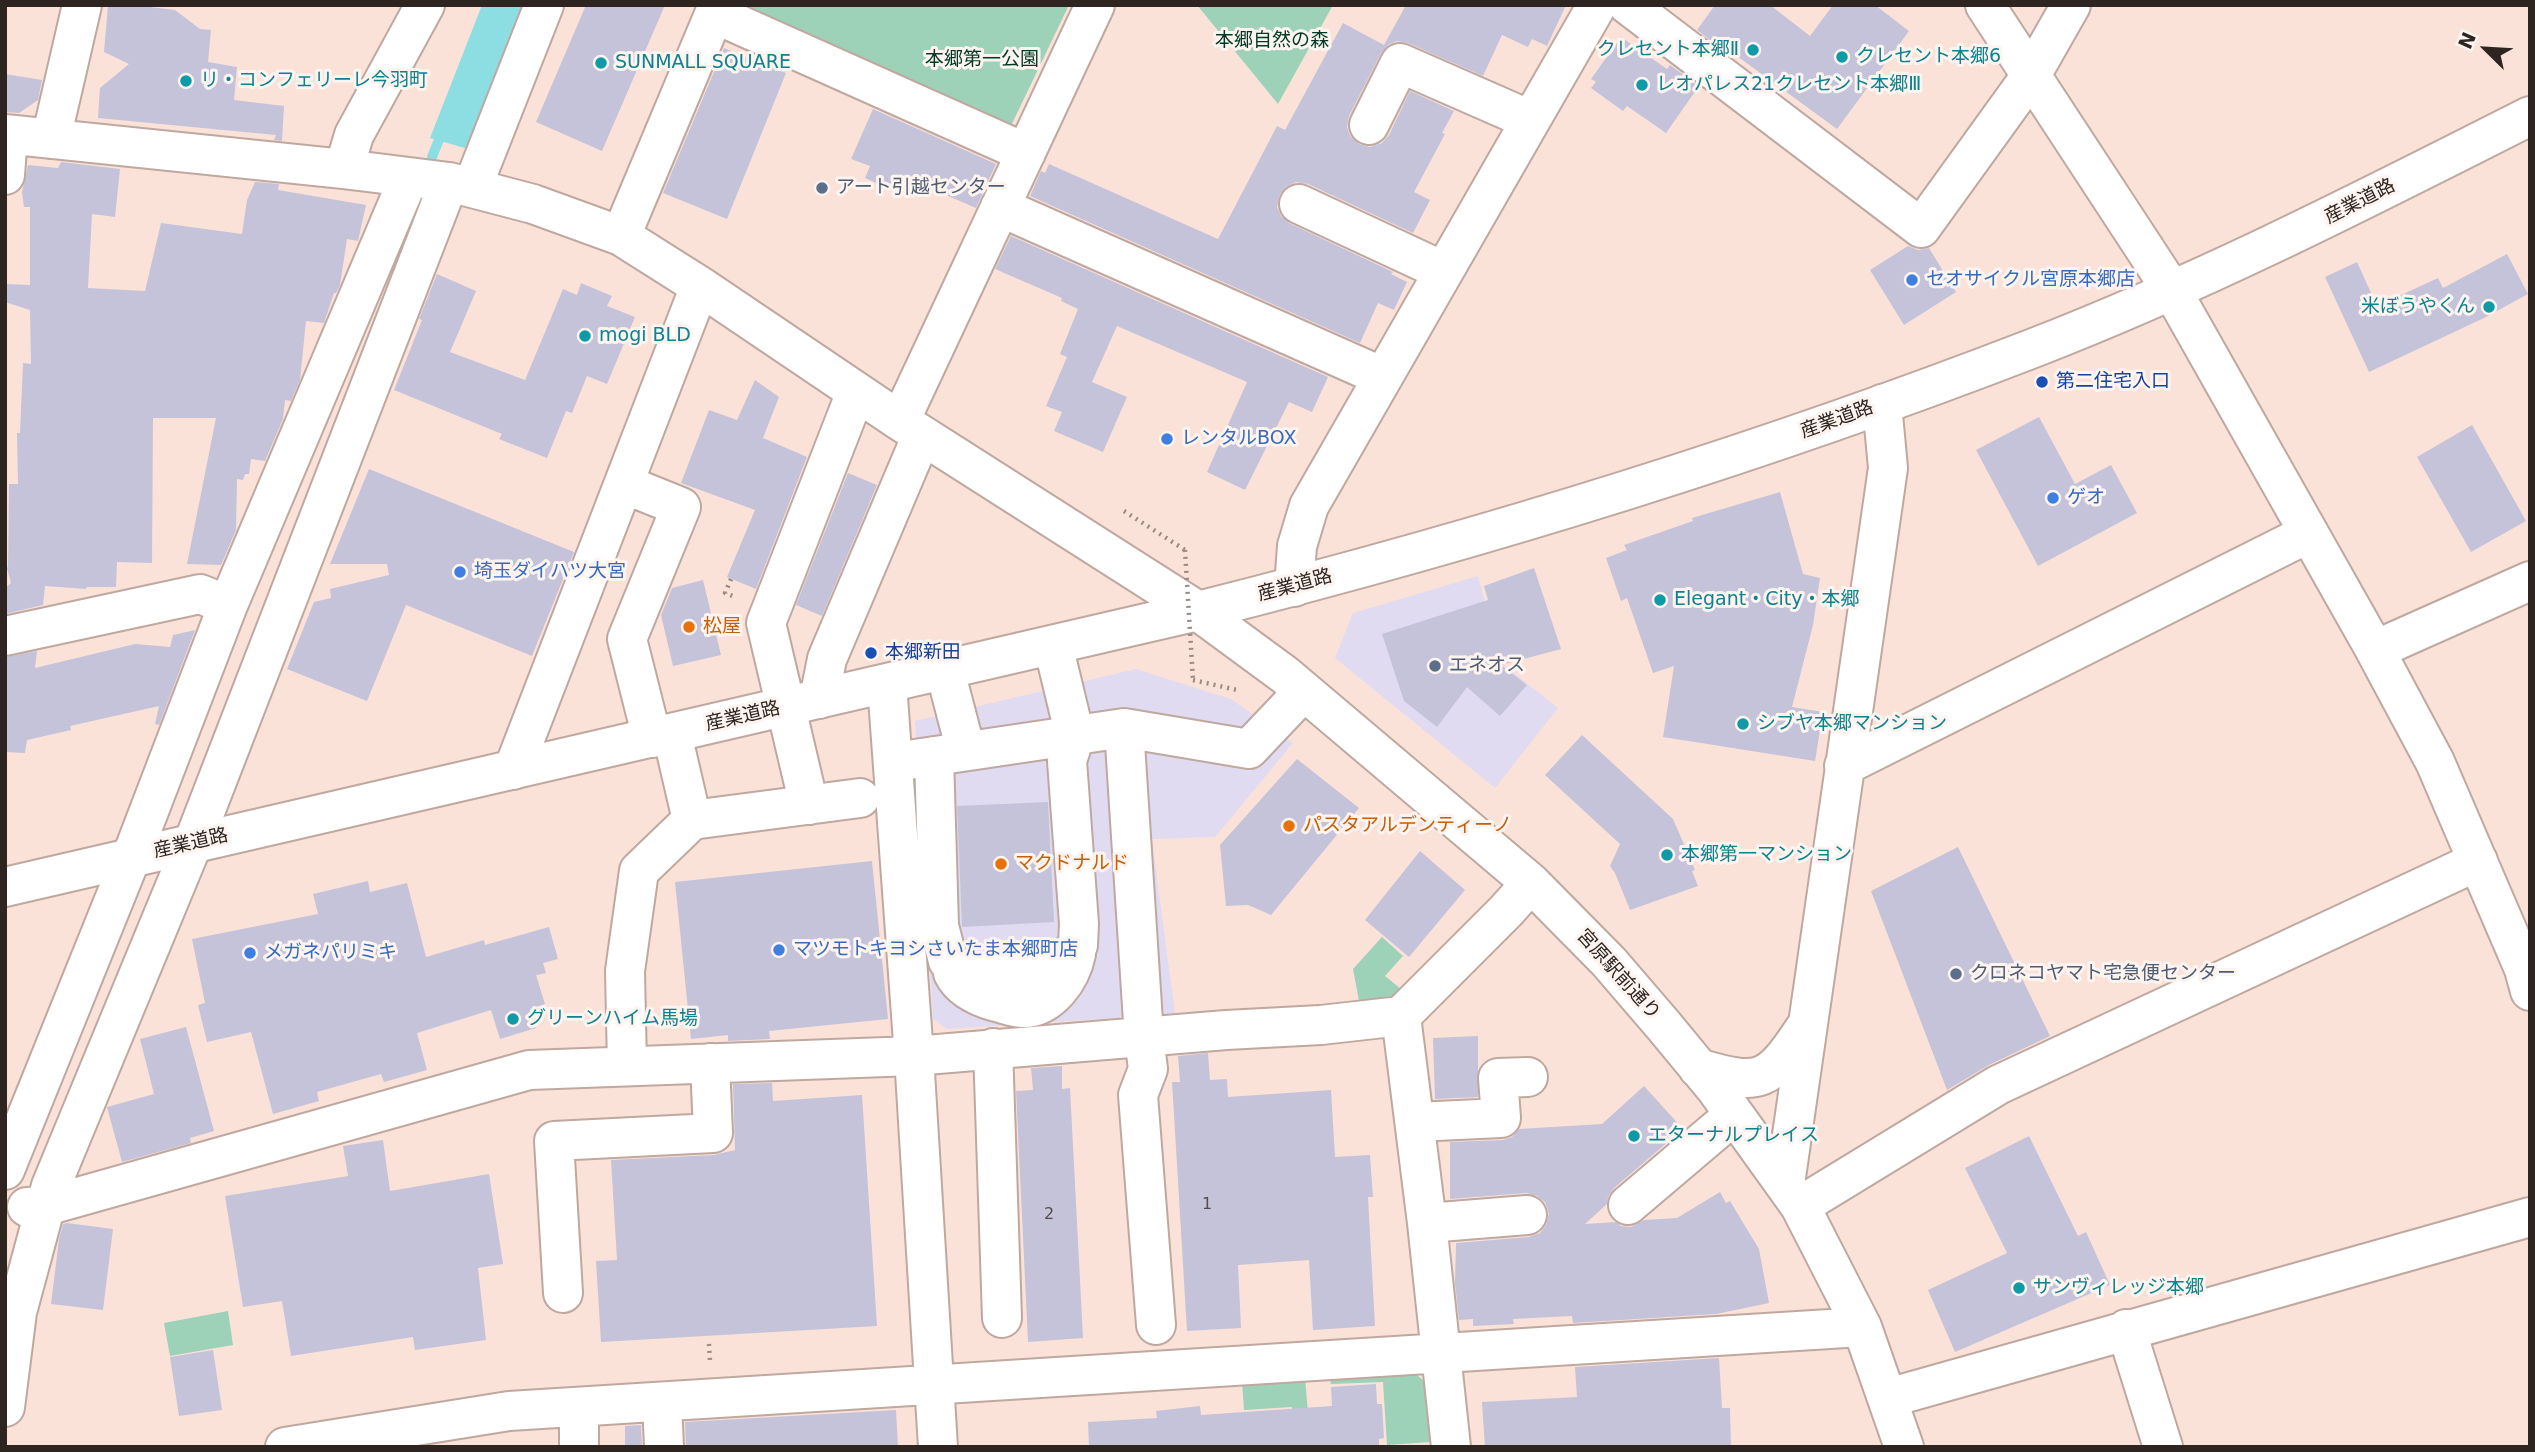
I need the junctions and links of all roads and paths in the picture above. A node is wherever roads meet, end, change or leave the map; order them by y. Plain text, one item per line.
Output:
1 (82, 5) edge
2 (425, 5) edge
3 (544, 5) edge
4 (1095, 5) edge
5 (1597, 5) edge
6 (1628, 5) edge
7 (1985, 5) edge
8 (2071, 5) edge
9 (717, 10) edge
10 (2030, 76) junction
11 (2530, 116) edge
12 (1530, 120) junction
13 (1369, 125) dead end
14 (6, 135) edge
15 (51, 139) junction
16 (1026, 153) junction
17 (344, 169) junction
18 (5, 175) edge
19 (410, 177) junction
20 (461, 185) junction
21 (1299, 204) dead end
22 (1000, 207) junction
23 (621, 236) junction
24 (1443, 271) junction
25 (700, 286) junction
26 (2171, 289) junction
27 (1383, 377) junction
28 (856, 392) junction
29 (1882, 404) junction
30 (911, 428) junction
31 (624, 484) junction
32 (1124, 511) dead end
33 (2309, 533) junction
34 (731, 579) dead end
35 (2530, 581) edge
36 (1294, 587) junction
37 (743, 601) dead end
38 (228, 605) junction
39 (1198, 611) junction
40 (5, 636) edge
41 (1053, 645) junction
42 (2375, 650) junction
43 (945, 671) junction
44 (887, 684) junction
45 (1304, 691) junction
46 (1243, 695) dead end
47 (804, 703) junction
48 (1124, 728) junction
49 (662, 736) junction
50 (1075, 736) junction
51 (950, 753) junction
52 (892, 762) junction
53 (1844, 766) junction
54 (513, 771) junction
55 (860, 798) dead end
56 (809, 805) junction
57 (692, 820) junction
58 (192, 843) junction
59 (131, 858) junction
60 (2478, 861) junction
61 (1531, 883) junction
62 (5, 887) edge
63 (2530, 991) edge
64 (1401, 1016) junction
65 (1807, 1026) junction
66 (1143, 1037) junction
67 (993, 1048) junction
68 (914, 1056) junction
69 (710, 1063) junction
70 (627, 1066) junction
71 (1698, 1068) junction
72 (1528, 1077) dead end
73 (1734, 1115) junction
74 (1415, 1122) junction
75 (5, 1170) edge
76 (1793, 1195) junction
77 (1628, 1205) dead end
78 (37, 1206) junction
79 (1527, 1215) dead end
80 (2530, 1217) edge
81 (1427, 1223) junction
82 (564, 1293) dead end
83 (1002, 1318) dead end
84 (1156, 1325) dead end
85 (1862, 1328) junction
86 (2126, 1329) junction
87 (1440, 1354) junction
88 (934, 1386) junction
89 (1888, 1398) junction
90 (662, 1402) junction
91 (5, 1407) edge
92 (579, 1407) junction
93 (285, 1447) edge
94 (579, 1447) edge
95 (664, 1447) edge
96 (938, 1447) edge
97 (1451, 1447) edge
98 (1904, 1447) edge
99 (2163, 1447) edge

1 - 15 street
2 - 17 street
3 - 20 street
4 - 16 street
5 - 12 street
6 - 10 street
7 - 10 street
8 - 10 street
9 - 16 street
9 - 23 street
10 - 26 street
11 - 26 street, 産業道路
12 - 13 street
12 - 24 street
14 - 15 street, 宮原駅前通り
14 - 18 street
15 - 17 street, 宮原駅前通り
16 - 22 street
17 - 19 street, 宮原駅前通り
19 - 20 street, 宮原駅前通り
19 - 38 street
20 - 23 street, 宮原駅前通り
20 - 58 street
21 - 24 street
22 - 27 street
22 - 30 street
23 - 25 street, 宮原駅前通り
24 - 27 street
25 - 28 street, 宮原駅前通り
25 - 31 street
26 - 29 street, 産業道路
26 - 33 street
27 - 36 street
28 - 30 street, 宮原駅前通り
28 - 47 street
29 - 36 street, 産業道路
29 - 53 street
30 - 39 street, 宮原駅前通り
30 - 47 street
31 - 49 street
31 - 54 street
32 - 46 path, bridge
33 - 42 street
33 - 53 street
34 - 37 path
35 - 42 street
36 - 39 street, 産業道路
38 - 40 street
38 - 59 street
39 - 41 street, 産業道路
39 - 45 street, 宮原駅前通り
41 - 43 street, 産業道路
41 - 50 street
42 - 60 street
43 - 44 street, 産業道路
43 - 51 street
44 - 47 street, 産業道路
44 - 52 street
45 - 48 street
45 - 61 street, 宮原駅前通り
47 - 49 street, 産業道路
47 - 56 street
48 - 50 street
48 - 66 street
49 - 54 street, 産業道路
49 - 57 street
50 - 51 street
50 - 51 street
51 - 52 street
52 - 68 street
53 - 65 street
54 - 58 street, 産業道路
55 - 56 street
56 - 57 street
57 - 70 street
58 - 59 street, 産業道路
58 - 78 street
59 - 62 street, 産業道路
59 - 75 street
60 - 63 street
60 - 76 street
61 - 64 street
61 - 71 street, 宮原駅前通り
64 - 66 street
64 - 74 street
65 - 71 street
65 - 76 street
66 - 67 street
66 - 84 street
67 - 68 street
67 - 83 street
68 - 69 street
68 - 88 street
69 - 70 street
69 - 82 street
70 - 78 street
71 - 73 street, 宮原駅前通り
72 - 74 street
73 - 76 street, 宮原駅前通り
73 - 77 street
74 - 81 street
76 - 85 street, 宮原駅前通り
78 - 91 street
79 - 81 street
80 - 86 street
81 - 87 street
85 - 87 street
85 - 89 street, 宮原駅前通り
86 - 89 street
86 - 99 street
87 - 88 street
87 - 97 street
88 - 90 street
88 - 96 street
89 - 98 street, 宮原駅前通り
90 - 92 street
90 - 95 street
92 - 93 street
92 - 94 street

